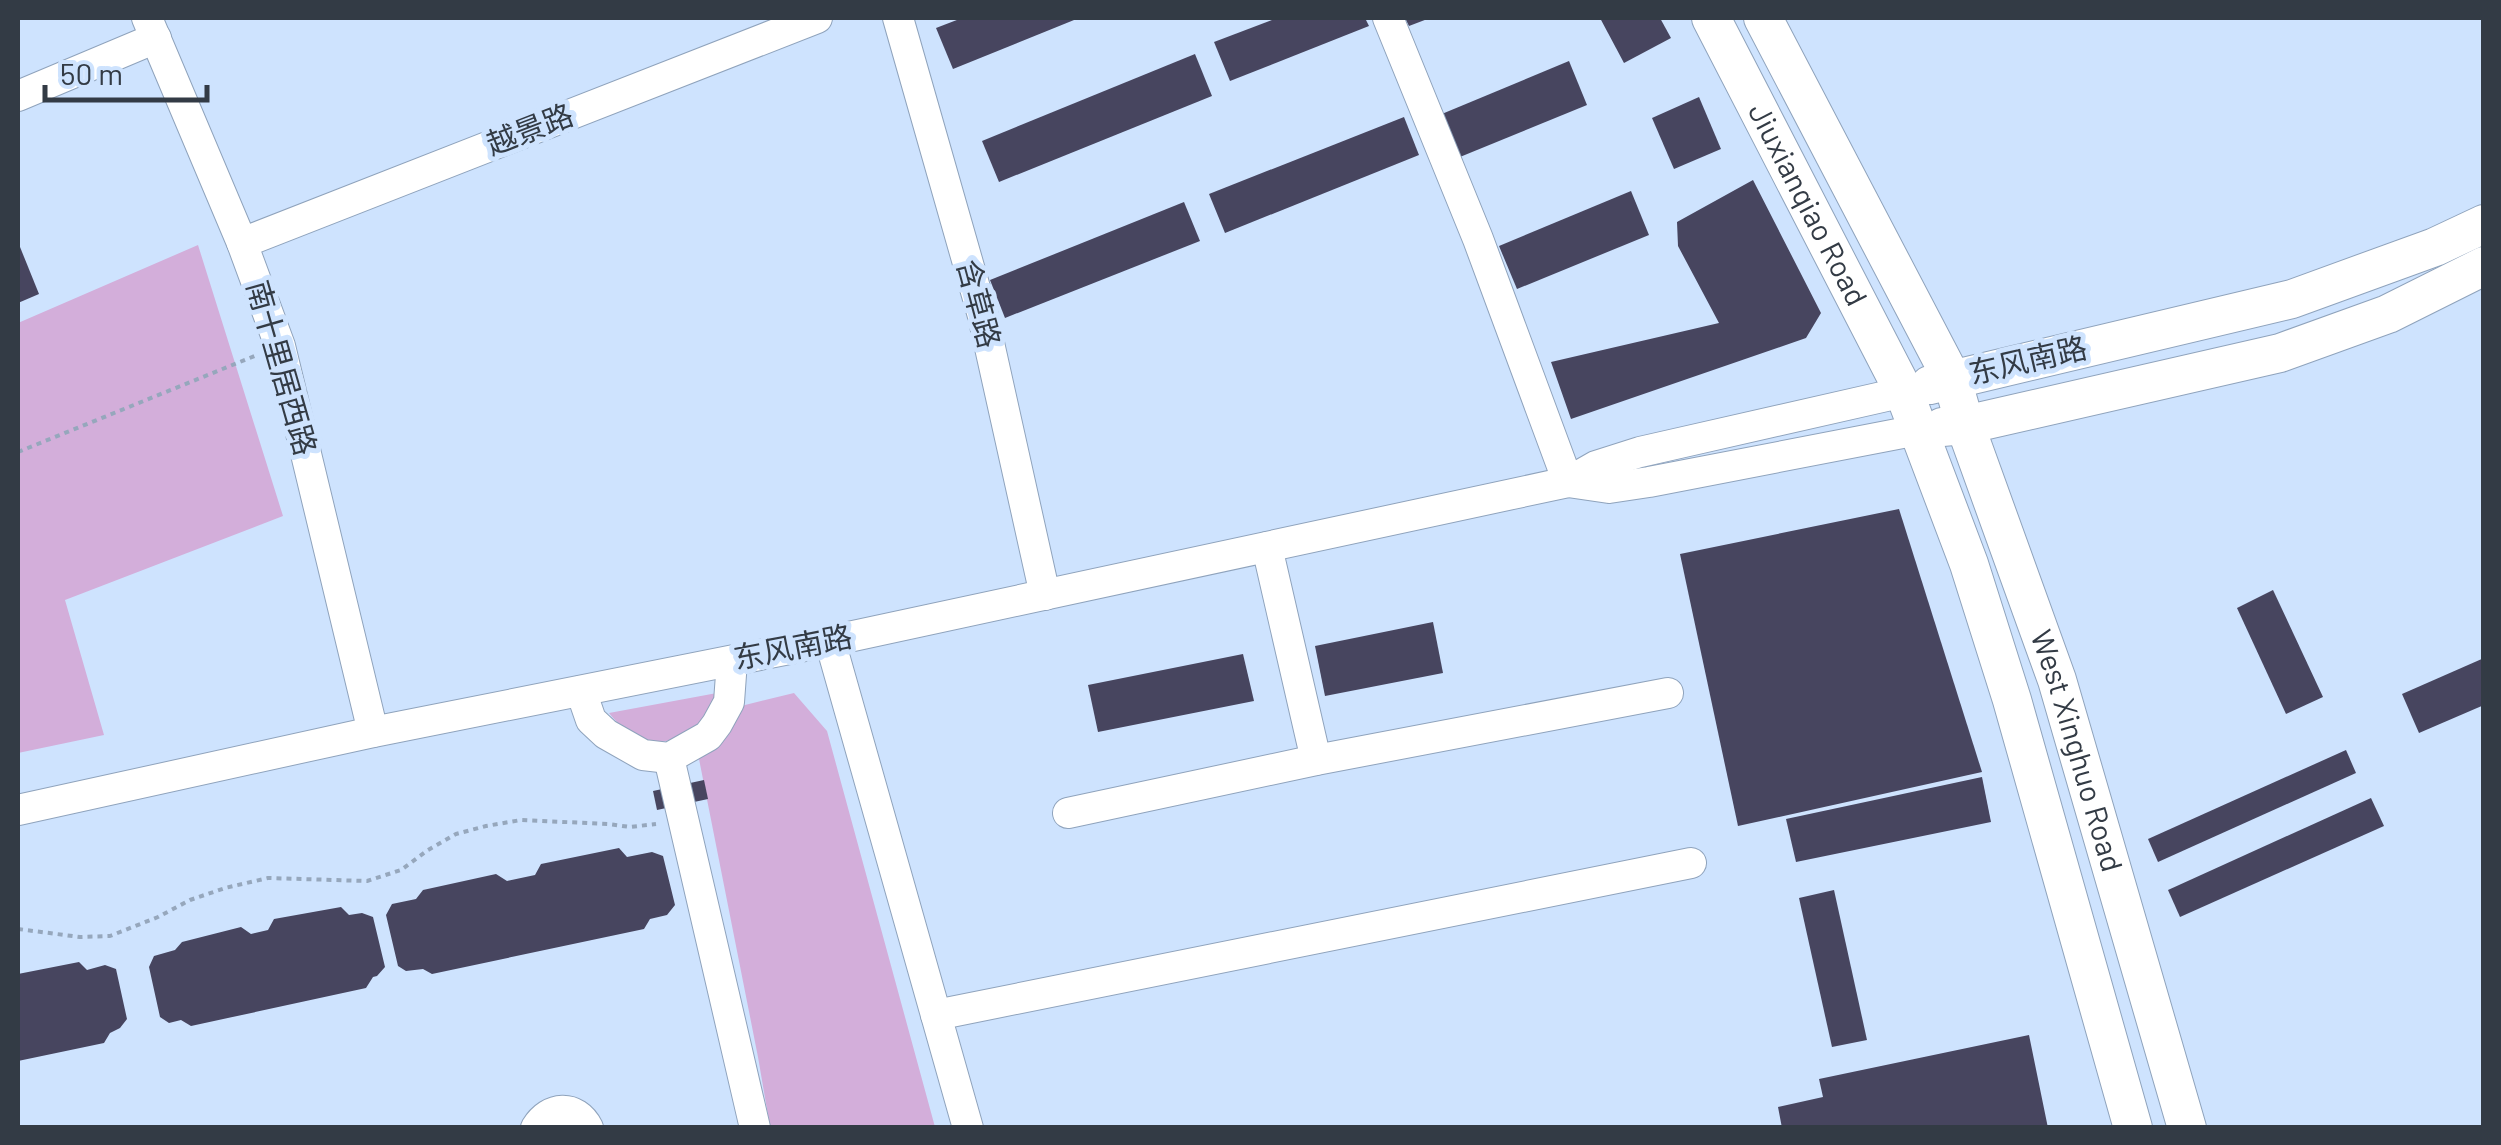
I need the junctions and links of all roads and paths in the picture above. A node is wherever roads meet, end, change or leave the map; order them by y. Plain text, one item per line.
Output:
1 (817, 18) edge
2 (898, 18) edge
3 (1388, 18) edge
4 (1710, 18) edge
5 (1763, 18) edge
6 (151, 28) edge
7 (18, 96) edge
8 (2484, 224) edge
9 (242, 243) junction
10 (2484, 266) edge
11 (280, 346) junction
12 (1952, 379) junction
13 (1904, 392) junction
14 (1965, 425) junction
15 (1918, 430) junction
16 (18, 452) edge
17 (1568, 482) junction
18 (1266, 547) junction
19 (1045, 595) junction
20 (830, 641) junction
21 (732, 660) junction
22 (581, 691) junction
23 (1668, 692) dead end
24 (373, 732) junction
25 (668, 758) junction
26 (1316, 760) junction
27 (18, 810) edge
28 (1068, 813) dead end
29 (683, 820) junction
30 (1691, 863) dead end
31 (18, 929) edge
32 (936, 1016) junction
33 (536, 1128) edge
34 (588, 1128) edge
35 (755, 1128) edge
36 (968, 1128) edge
37 (2134, 1128) edge
38 (2187, 1128) edge

1 - 9 street, 越景路
2 - 19 street, 含草路
3 - 17 street
4 - 13 main road, Jiuxianqiao Road
5 - 12 main road, Jiuxianqiao Road
6 - 7 street
6 - 9 street, 南十里居西路
8 - 12 main road, 东风南路
9 - 11 street, 南十里居西路
10 - 14 main road, 东风南路
11 - 16 path
11 - 24 street, 南十里居西路
12 - 13 main road, 东风南路
12 - 14 main road, West Xinghuo Road
13 - 15 main road, West Xinghuo Road
13 - 17 street, 东风南路
14 - 15 main road, 东风南路
14 - 38 main road, West Xinghuo Road
15 - 17 street, 东风南路
15 - 37 main road, West Xinghuo Road
17 - 18 street, 东风南路
18 - 19 street, 东风南路
18 - 26 street
19 - 20 street, 东风南路
20 - 21 street, 东风南路
20 - 32 street
21 - 22 street, 东风南路
21 - 25 street
22 - 24 street, 东风南路
22 - 25 street
23 - 26 street
24 - 27 street, 东风南路
25 - 29 street
26 - 28 street
29 - 31 path
29 - 35 street
30 - 32 street
32 - 36 street
33 - 34 street

